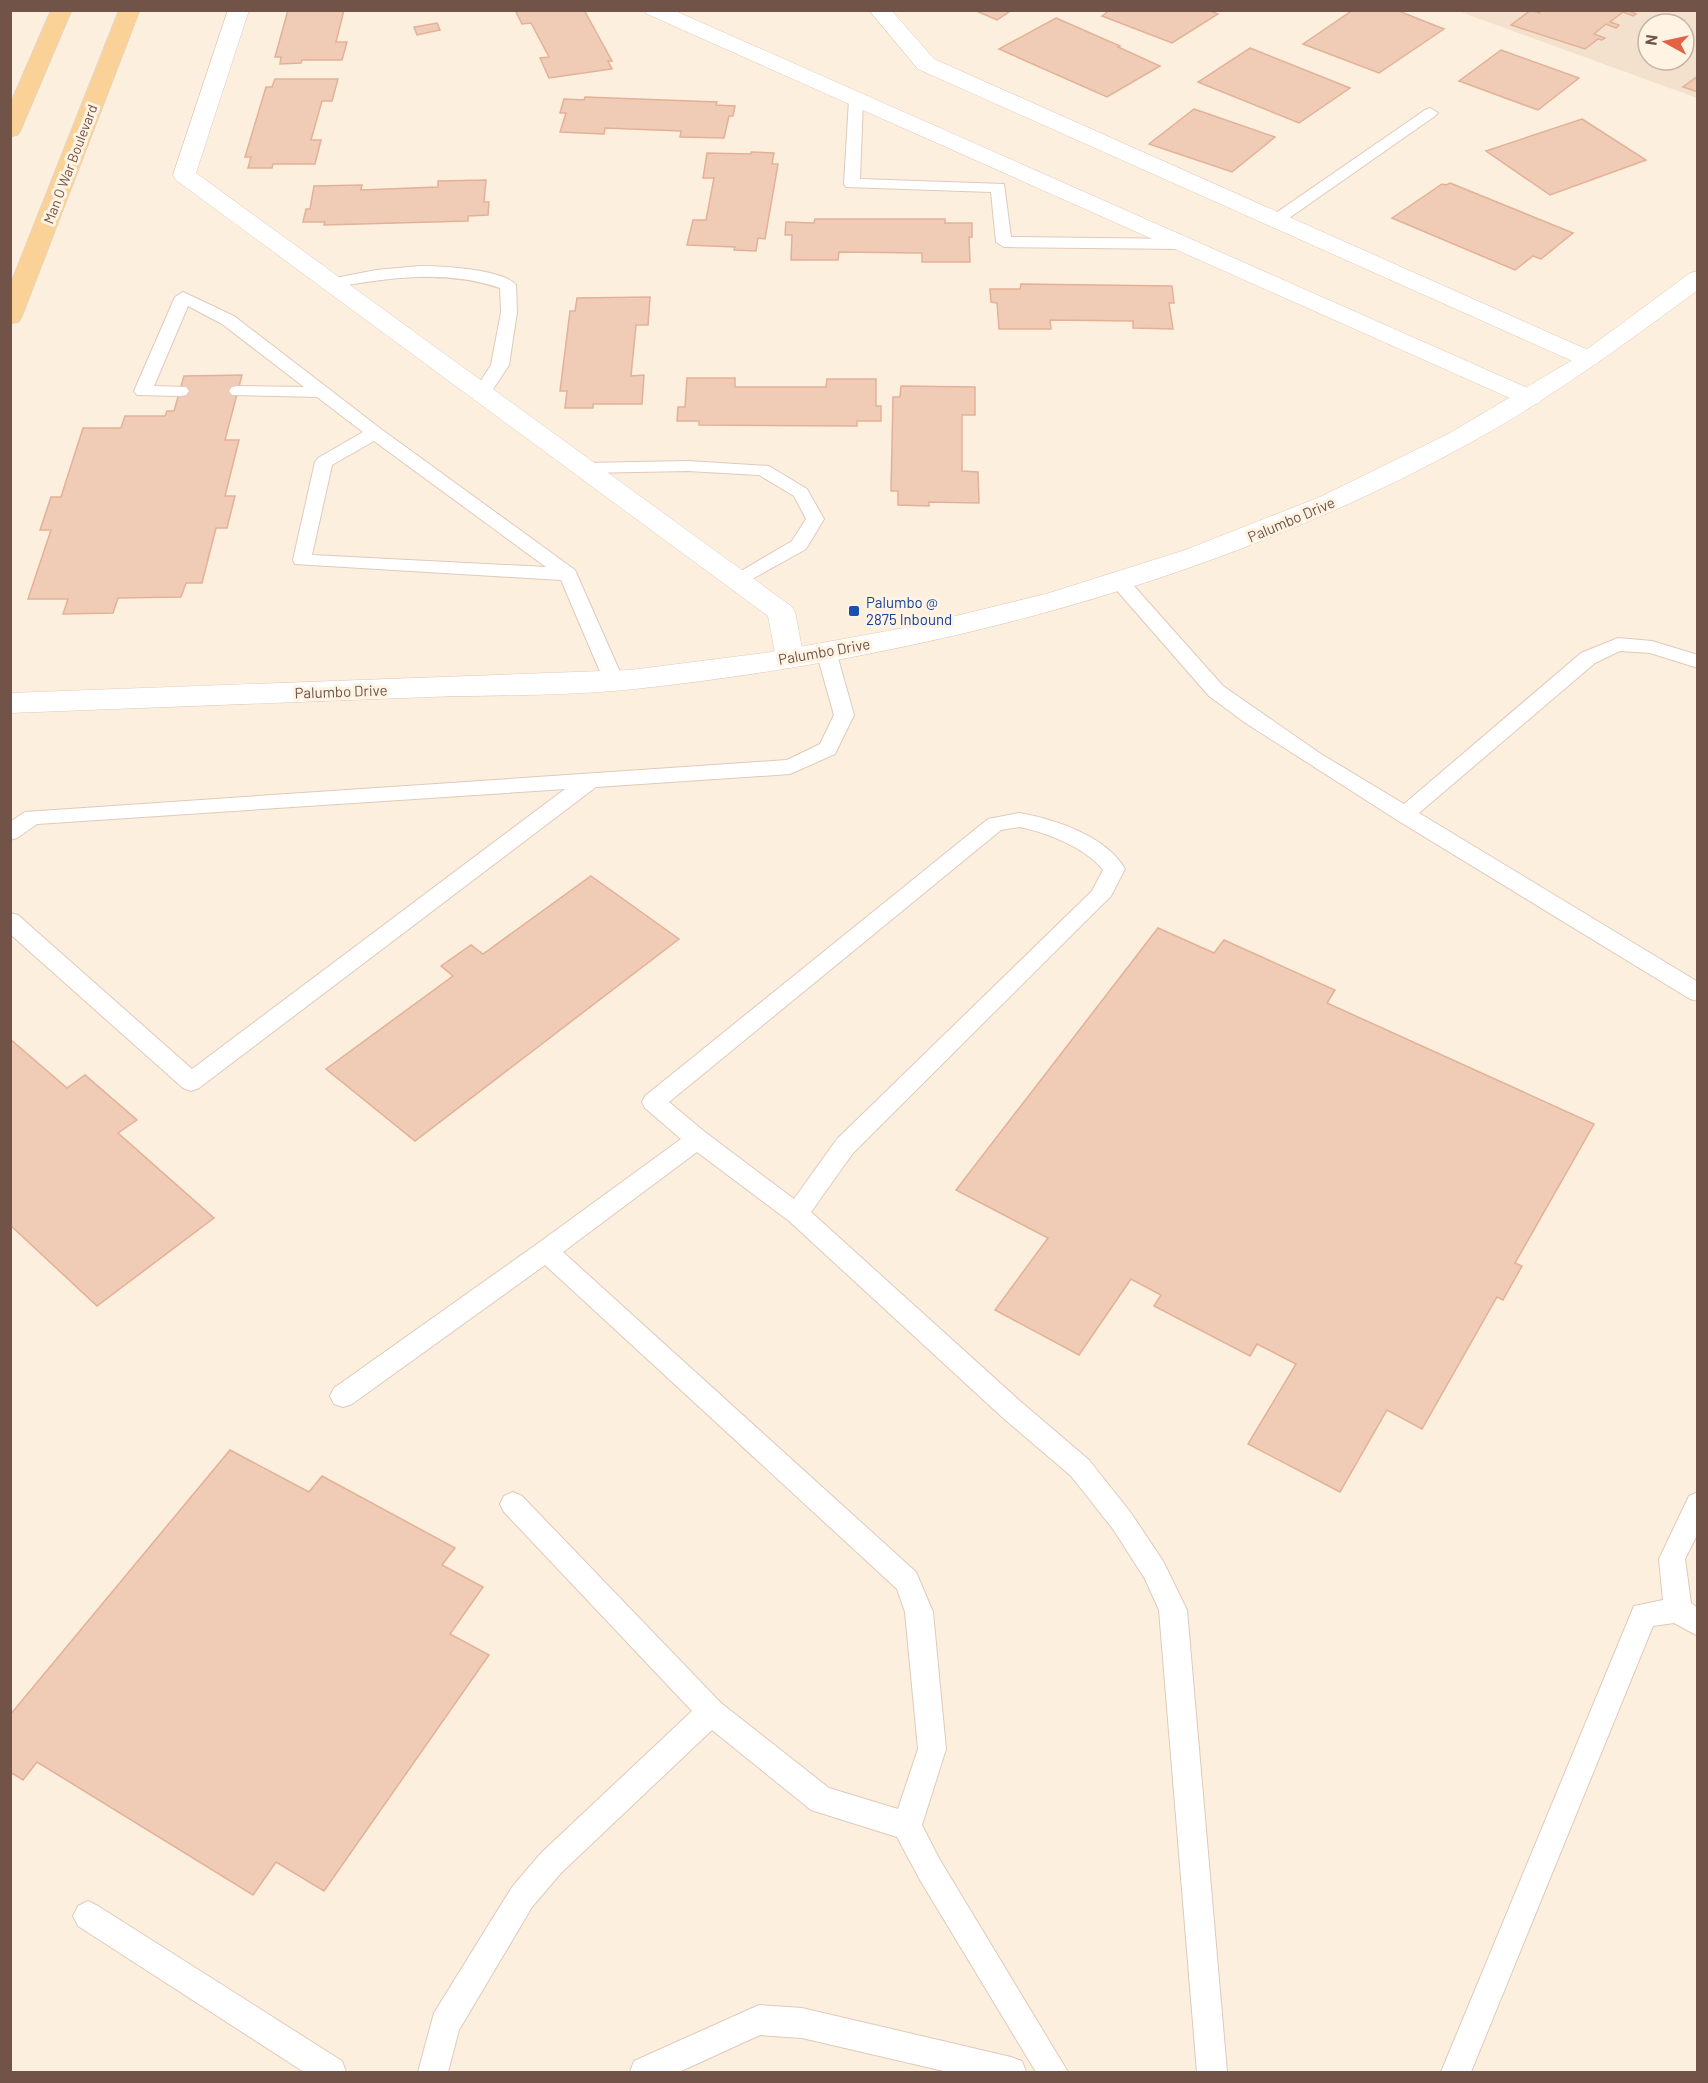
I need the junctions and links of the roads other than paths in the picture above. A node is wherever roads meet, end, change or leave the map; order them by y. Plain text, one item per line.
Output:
1 (62, 10) edge
2 (130, 10) edge
3 (239, 10) edge
4 (654, 10) edge
5 (879, 10) edge
6 (856, 100) junction
7 (1430, 112) dead end
8 (10, 130) edge
9 (1023, 174) junction
10 (998, 187) junction
11 (1276, 220) junction
12 (1184, 244) junction
13 (1698, 278) edge
14 (331, 283) junction
15 (10, 317) edge
16 (1588, 359) junction
17 (180, 390) dead end
18 (238, 391) dead end
19 (322, 392) junction
20 (482, 393) junction
21 (1530, 398) junction
22 (375, 434) junction
23 (584, 468) junction
24 (568, 574) junction
25 (738, 581) junction
26 (1119, 581) junction
27 (825, 651) junction
28 (790, 658) junction
29 (1698, 662) edge
30 (614, 681) junction
31 (10, 703) edge
32 (591, 780) junction
33 (1404, 815) junction
34 (10, 833) edge
35 (10, 921) edge
36 (1698, 993) edge
37 (697, 1139) junction
38 (797, 1214) junction
39 (546, 1251) junction
40 (343, 1396) dead end
41 (513, 1504) dead end
42 (1698, 1504) edge
43 (1688, 1617) edge
44 (711, 1712) junction
45 (907, 1826) junction
46 (88, 1916) dead end
47 (331, 2073) edge
48 (433, 2073) edge
49 (645, 2073) edge
50 (1011, 2073) edge
51 (1053, 2073) edge
52 (1212, 2073) edge
53 (1456, 2073) edge

1 - 8 main road
2 - 15 main road, Man O War Boulevard
3 - 14 street
4 - 6 street
5 - 11 street
6 - 9 street
6 - 10 lane
7 - 11 lane
9 - 10 lane
9 - 12 street
10 - 12 lane
11 - 16 street
12 - 21 street
13 - 16 street, Palumbo Drive
14 - 20 street
14 - 20 lane
16 - 21 street, Palumbo Drive
17 - 19 lane
18 - 19 lane
19 - 22 lane
20 - 23 street
21 - 26 street, Palumbo Drive
22 - 24 lane
22 - 24 lane
23 - 25 street
23 - 25 lane
24 - 30 lane
25 - 28 street
26 - 27 street, Palumbo Drive
26 - 33 lane
27 - 28 street, Palumbo Drive
27 - 32 lane
28 - 30 street, Palumbo Drive
29 - 33 lane
30 - 31 street, Palumbo Drive
32 - 34 lane
32 - 35 lane
33 - 36 lane
37 - 38 lane
37 - 38 lane
37 - 39 lane
38 - 52 lane
39 - 40 lane
39 - 45 lane
41 - 44 lane
42 - 43 lane
43 - 53 lane
44 - 45 lane
44 - 48 lane
45 - 51 lane
46 - 47 lane
49 - 50 lane

